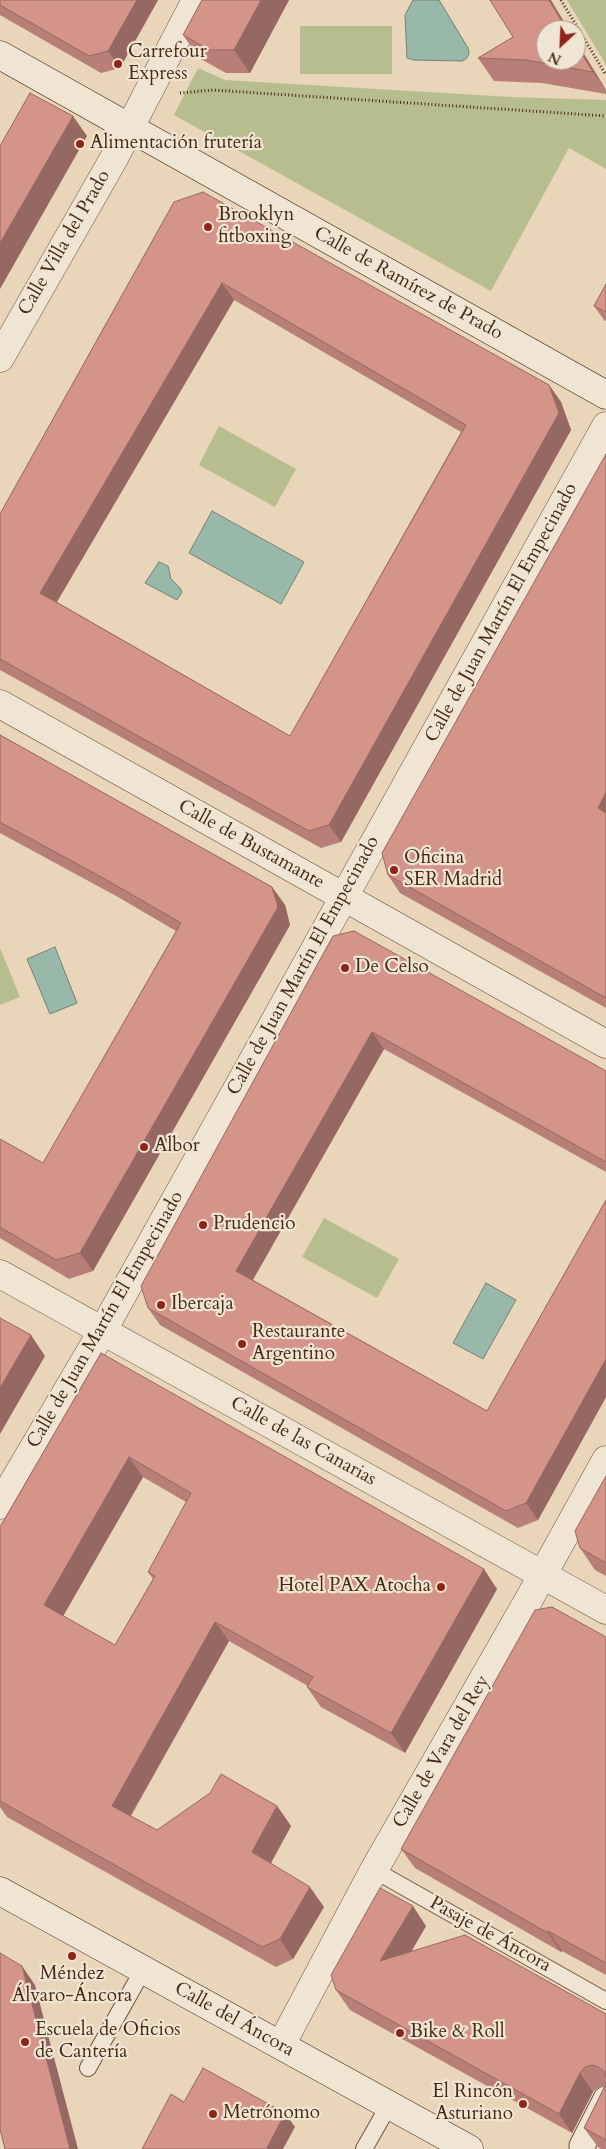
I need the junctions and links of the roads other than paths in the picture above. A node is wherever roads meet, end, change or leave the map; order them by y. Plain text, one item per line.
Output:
1 (196, 0) edge
2 (0, 55) edge
3 (130, 127) junction
4 (0, 358) edge
5 (606, 395) edge
6 (606, 426) edge
7 (0, 704) edge
8 (343, 896) junction
9 (606, 1044) edge
10 (0, 1274) edge
11 (102, 1330) junction
12 (606, 1460) edge
13 (0, 1505) edge
14 (542, 1575) junction
15 (606, 1610) edge
16 (374, 1870) junction
17 (0, 1891) edge
18 (143, 1970) junction
19 (606, 2001) edge
20 (281, 2045) junction
21 (88, 2068) dead end
22 (606, 2099) edge
23 (389, 2105) junction
24 (582, 2146) dead end
25 (364, 2149) edge
26 (468, 2149) edge

1 - 3 street, Calle Villa del Prado
2 - 3 street, Calle de Ramírez de Prado
3 - 4 street, Calle Villa del Prado
3 - 5 street, Calle de Ramírez de Prado
6 - 8 street, Calle de Juan Martín El Empecinado
7 - 8 street, Calle de Bustamante
8 - 9 street, Calle de Bustamante
8 - 11 street, Calle de Juan Martín El Empecinado
10 - 11 street, Calle de las Canarias
11 - 13 street, Calle de Juan Martín El Empecinado
11 - 14 street, Calle de las Canarias
12 - 14 street, Calle de Vara del Rey
14 - 15 street, Calle de las Canarias
14 - 16 street, Calle de Vara del Rey
16 - 19 lane, Pasaje de Áncora
16 - 20 street, Calle de Vara del Rey
17 - 18 street, Calle del Áncora
18 - 20 street, Calle del Áncora
18 - 21 lane
20 - 23 street, Calle del Áncora
22 - 24 street
23 - 25 lane
23 - 26 street, Calle del Áncora

